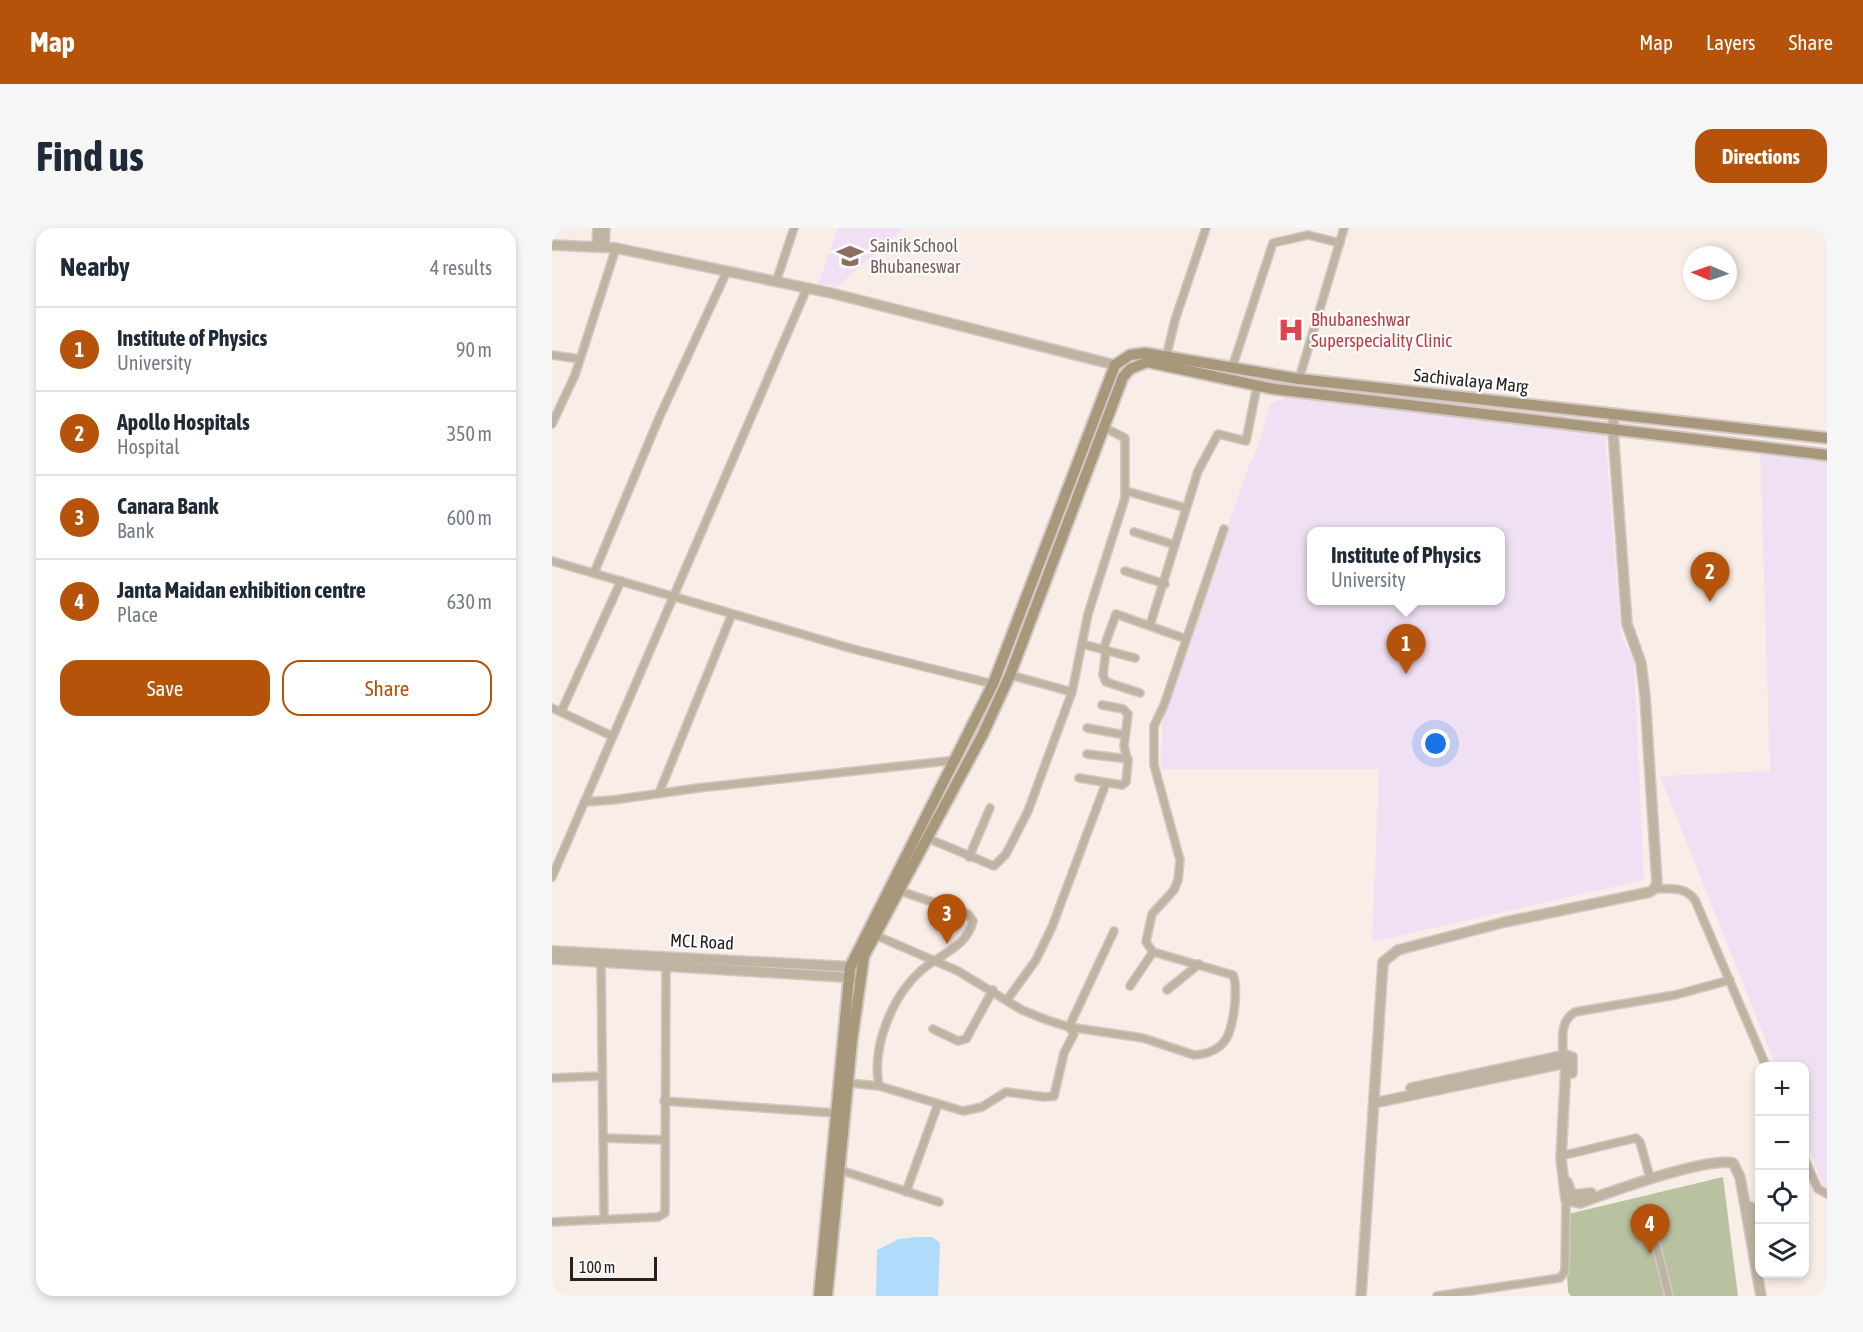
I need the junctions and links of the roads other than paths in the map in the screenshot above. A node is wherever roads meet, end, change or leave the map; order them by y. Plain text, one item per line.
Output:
1 (598, 228) edge
2 (605, 228) edge
3 (794, 228) edge
4 (1206, 228) edge
5 (1344, 228) edge
6 (1309, 231) edge
7 (1340, 243) junction
8 (552, 245) edge
9 (600, 246) junction
10 (616, 248) junction
11 (727, 271) junction
12 (776, 282) junction
13 (807, 288) junction
14 (552, 356) edge
15 (1166, 358) junction
16 (579, 359) junction
17 (1115, 365) junction
18 (1232, 368) junction
19 (1282, 376) junction
20 (1299, 379) junction
21 (1257, 386) junction
22 (1280, 389) junction
23 (1614, 414) junction
24 (552, 424) edge
25 (1103, 427) junction
26 (1612, 430) junction
27 (1827, 438) edge
28 (1827, 455) edge
29 (1126, 490) junction
30 (1186, 508) junction
31 (1224, 529) dead end
32 (1134, 532) dead end
33 (1175, 545) junction
34 (552, 561) edge
35 (1125, 571) dead end
36 (594, 573) junction
37 (621, 581) junction
38 (1165, 584) junction
39 (672, 597) junction
40 (732, 614) junction
41 (1150, 625) junction
42 (1186, 639) junction
43 (1082, 644) junction
44 (1104, 650) junction
45 (1135, 658) dead end
46 (1010, 675) junction
47 (993, 684) junction
48 (1072, 692) junction
49 (1140, 693) dead end
50 (1102, 705) dead end
51 (552, 708) edge
52 (561, 712) junction
53 (1087, 728) dead end
54 (971, 731) junction
55 (1125, 735) junction
56 (612, 736) junction
57 (982, 736) junction
58 (1087, 754) dead end
59 (1128, 759) junction
60 (957, 760) junction
61 (1079, 778) dead end
62 (1106, 783) junction
63 (659, 793) junction
64 (584, 801) junction
65 (990, 808) dead end
66 (927, 837) junction
67 (969, 857) junction
68 (552, 877) edge
69 (1654, 890) junction
70 (900, 891) junction
71 (1114, 931) dead end
72 (875, 935) junction
73 (552, 951) edge
74 (1153, 952) junction
75 (552, 960) edge
76 (935, 961) junction
77 (601, 962) junction
78 (1199, 964) junction
79 (666, 966) junction
80 (855, 972) junction
81 (1730, 980) junction
82 (1130, 986) dead end
83 (993, 990) junction
84 (1167, 990) dead end
85 (1007, 1000) junction
86 (1070, 1027) junction
87 (933, 1029) dead end
88 (1563, 1056) junction
89 (1764, 1062) edge
90 (602, 1076) junction
91 (552, 1078) edge
92 (848, 1083) junction
93 (879, 1086) junction
94 (1373, 1100) junction
95 (664, 1101) junction
96 (938, 1104) junction
97 (835, 1113) junction
98 (603, 1138) junction
99 (664, 1140) junction
100 (1565, 1155) junction
101 (1809, 1169) edge
102 (840, 1170) junction
103 (1649, 1174) junction
104 (906, 1192) junction
105 (1827, 1194) edge
106 (1566, 1200) junction
107 (939, 1202) dead end
108 (604, 1219) junction
109 (552, 1222) edge
110 (1755, 1226) edge
111 (1656, 1244) dead end
112 (1764, 1278) edge
113 (1485, 1293) edge
114 (819, 1296) edge
115 (827, 1296) edge
116 (1361, 1296) edge
117 (1437, 1296) edge
118 (1669, 1296) edge
119 (1761, 1296) edge
120 (1767, 1296) edge

1 - 9 street
2 - 9 street
3 - 12 street
4 - 15 street
5 - 7 street
6 - 7 street
6 - 18 street
7 - 20 street
8 - 9 street
9 - 10 street
10 - 11 street
10 - 16 street
11 - 12 street
11 - 36 street
12 - 13 street
13 - 17 street
13 - 39 street
14 - 16 street
15 - 17 main road, Sachivalaya Marg
15 - 18 main road, Sachivalaya Marg
16 - 24 street
17 - 47 main road
18 - 19 main road, Sachivalaya Marg
19 - 20 main road, Sachivalaya Marg
19 - 22 main road
20 - 23 main road, Sachivalaya Marg
21 - 22 main road
21 - 25 main road
21 - 30 street
22 - 26 main road
23 - 26 street
23 - 27 main road, Sachivalaya Marg
25 - 29 street
25 - 46 main road
26 - 28 main road
26 - 69 street
29 - 30 street
29 - 43 street
30 - 33 street
31 - 42 street
32 - 33 street
33 - 38 street
34 - 36 street
35 - 38 street
36 - 37 street
37 - 39 street
37 - 52 street
38 - 41 street
39 - 40 street
39 - 56 street
40 - 47 street
40 - 63 street
41 - 42 street
41 - 44 street
42 - 74 street
43 - 44 street
43 - 48 street
44 - 45 street
44 - 49 street
46 - 48 street
46 - 57 main road
47 - 54 main road
48 - 67 street
50 - 55 street
51 - 52 street
52 - 56 street
53 - 55 street
54 - 57 main road
54 - 60 main road
55 - 59 street
56 - 64 street
57 - 66 main road
58 - 59 street
59 - 62 street
60 - 63 street
60 - 80 main road
61 - 62 street
62 - 85 street
63 - 64 street
64 - 68 street
65 - 67 street
66 - 67 street
66 - 70 main road
69 - 81 street
69 - 94 street
70 - 72 main road
70 - 76 street
71 - 86 street
72 - 76 street
72 - 80 main road
73 - 80 street, MCL Road
74 - 78 street
74 - 82 street
75 - 77 street, MCL Road
76 - 83 street
76 - 93 street
77 - 79 street, MCL Road
77 - 90 street
78 - 84 street
78 - 86 street
79 - 80 street, MCL Road
79 - 95 street
80 - 92 main road
80 - 97 main road
81 - 88 street
81 - 89 street
83 - 85 street
83 - 87 street
85 - 86 street
86 - 96 street
88 - 94 street
88 - 100 street
90 - 91 street
90 - 98 street
92 - 93 street
92 - 102 main road
93 - 96 street
94 - 106 street
94 - 116 street
95 - 97 street
95 - 99 street
96 - 104 street
97 - 114 main road
98 - 99 street
98 - 108 street
99 - 108 street
100 - 103 street
100 - 103 street
101 - 105 street
102 - 104 street
102 - 115 main road
103 - 110 street
104 - 107 street
106 - 113 street
106 - 119 street
108 - 109 street
111 - 118 street
112 - 120 street
113 - 117 street

